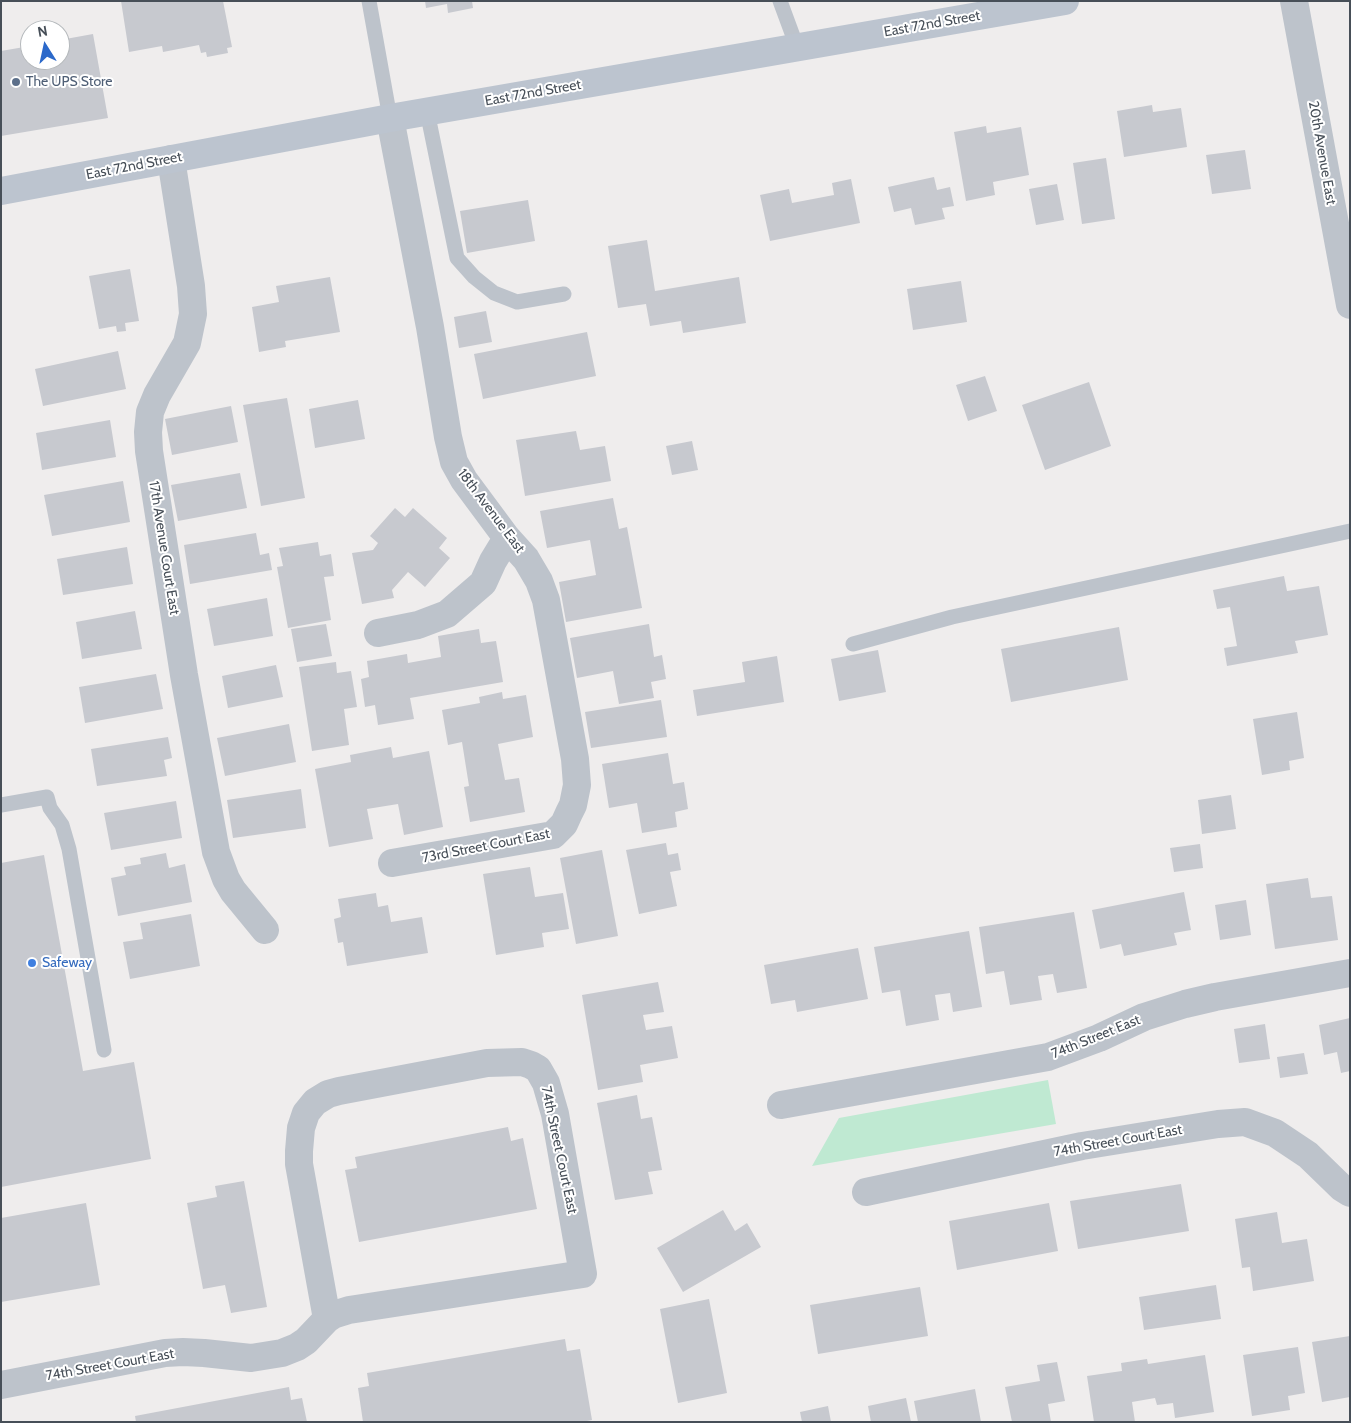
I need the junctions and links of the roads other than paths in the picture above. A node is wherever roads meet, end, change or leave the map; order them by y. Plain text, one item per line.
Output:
1 (369, 1) edge
2 (780, 1) edge
3 (1065, 1) edge
4 (1294, 1) edge
5 (797, 48) junction
6 (427, 111) junction
7 (390, 118) junction
8 (171, 159) junction
9 (1, 191) edge
10 (564, 294) dead end
11 (1350, 305) edge
12 (1350, 531) edge
13 (507, 538) junction
14 (378, 632) dead end
15 (853, 644) dead end
16 (1, 805) edge
17 (569, 813) joint
18 (392, 863) dead end
19 (265, 930) dead end
20 (1350, 973) edge
21 (104, 1050) dead end
22 (781, 1105) dead end
23 (866, 1192) dead end
24 (1350, 1193) edge
25 (327, 1319) junction
26 (1, 1385) edge

1 - 7 lane
2 - 5 lane
3 - 5 main road, East 72nd Street
4 - 11 street, 20th Avenue East
5 - 6 main road, East 72nd Street
6 - 7 main road, East 72nd Street
6 - 10 lane
7 - 8 main road, East 72nd Street
7 - 13 street, 18th Avenue East
8 - 9 main road, East 72nd Street
8 - 19 street, 17th Avenue Court East
12 - 15 lane
13 - 14 street
13 - 17 street, 18th Avenue East
16 - 21 lane
17 - 18 street, 73rd Street Court East
20 - 22 street, 74th Street East
23 - 24 street, 74th Street Court East
25 - 25 street, 74th Street Court East
25 - 26 street, 74th Street Court East

